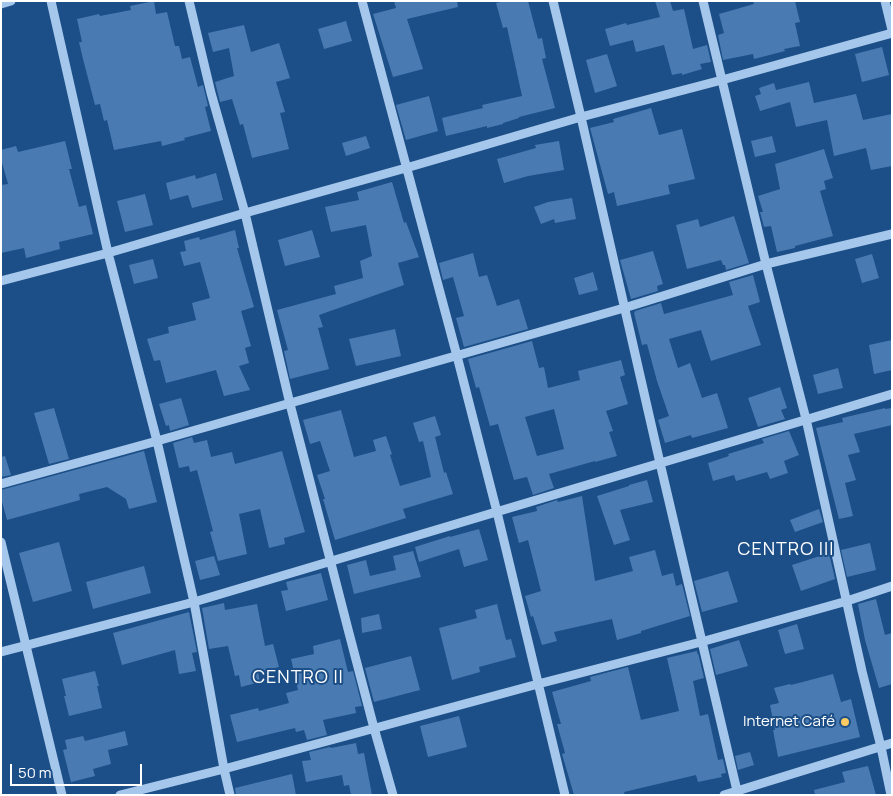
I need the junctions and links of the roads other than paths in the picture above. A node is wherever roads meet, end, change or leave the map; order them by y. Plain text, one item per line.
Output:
1 (11, 1) edge
2 (51, 1) edge
3 (189, 1) edge
4 (362, 1) edge
5 (553, 1) edge
6 (703, 1) edge
7 (885, 1) edge
8 (1, 4) edge
9 (892, 31) edge
10 (722, 80) junction
11 (581, 117) junction
12 (406, 168) junction
13 (245, 213) junction
14 (892, 234) edge
15 (108, 253) junction
16 (766, 264) junction
17 (1, 281) edge
18 (624, 308) junction
19 (457, 356) junction
20 (892, 394) edge
21 (290, 404) junction
22 (806, 419) junction
23 (157, 441) junction
24 (660, 463) junction
25 (1, 484) edge
26 (496, 512) junction
27 (1, 542) edge
28 (331, 561) junction
29 (892, 586) edge
30 (847, 601) junction
31 (194, 602) junction
32 (701, 642) junction
33 (26, 645) junction
34 (1, 652) edge
35 (538, 684) junction
36 (374, 728) junction
37 (892, 743) edge
38 (881, 747) junction
39 (224, 769) junction
40 (737, 793) edge
41 (62, 795) edge
42 (120, 795) edge
43 (230, 795) edge
44 (393, 795) edge
45 (565, 795) edge
46 (724, 795) edge
47 (891, 795) edge

1 - 8 street
2 - 15 street
3 - 13 street
4 - 12 street
5 - 11 street
6 - 10 street
7 - 9 street
9 - 10 street
10 - 11 street
10 - 16 street
11 - 12 street
11 - 18 street
12 - 13 street
12 - 19 street
13 - 15 street
13 - 21 street
14 - 16 street
15 - 17 street
15 - 23 street
16 - 18 street
16 - 22 street
18 - 19 street
18 - 24 street
19 - 21 street
19 - 26 street
20 - 22 street
21 - 23 street
21 - 28 street
22 - 24 street
22 - 30 street
23 - 25 street
23 - 31 street
24 - 26 street
24 - 32 street
26 - 28 street
26 - 35 street
27 - 33 street
28 - 31 street
28 - 36 street
29 - 30 street
30 - 32 street
30 - 38 street
31 - 33 street
31 - 39 street
32 - 35 street
32 - 40 street
33 - 34 street
33 - 41 street
35 - 36 street
35 - 45 street
36 - 39 street
36 - 44 street
37 - 38 street
38 - 40 street
38 - 47 street
39 - 42 street
39 - 43 street
40 - 46 street

